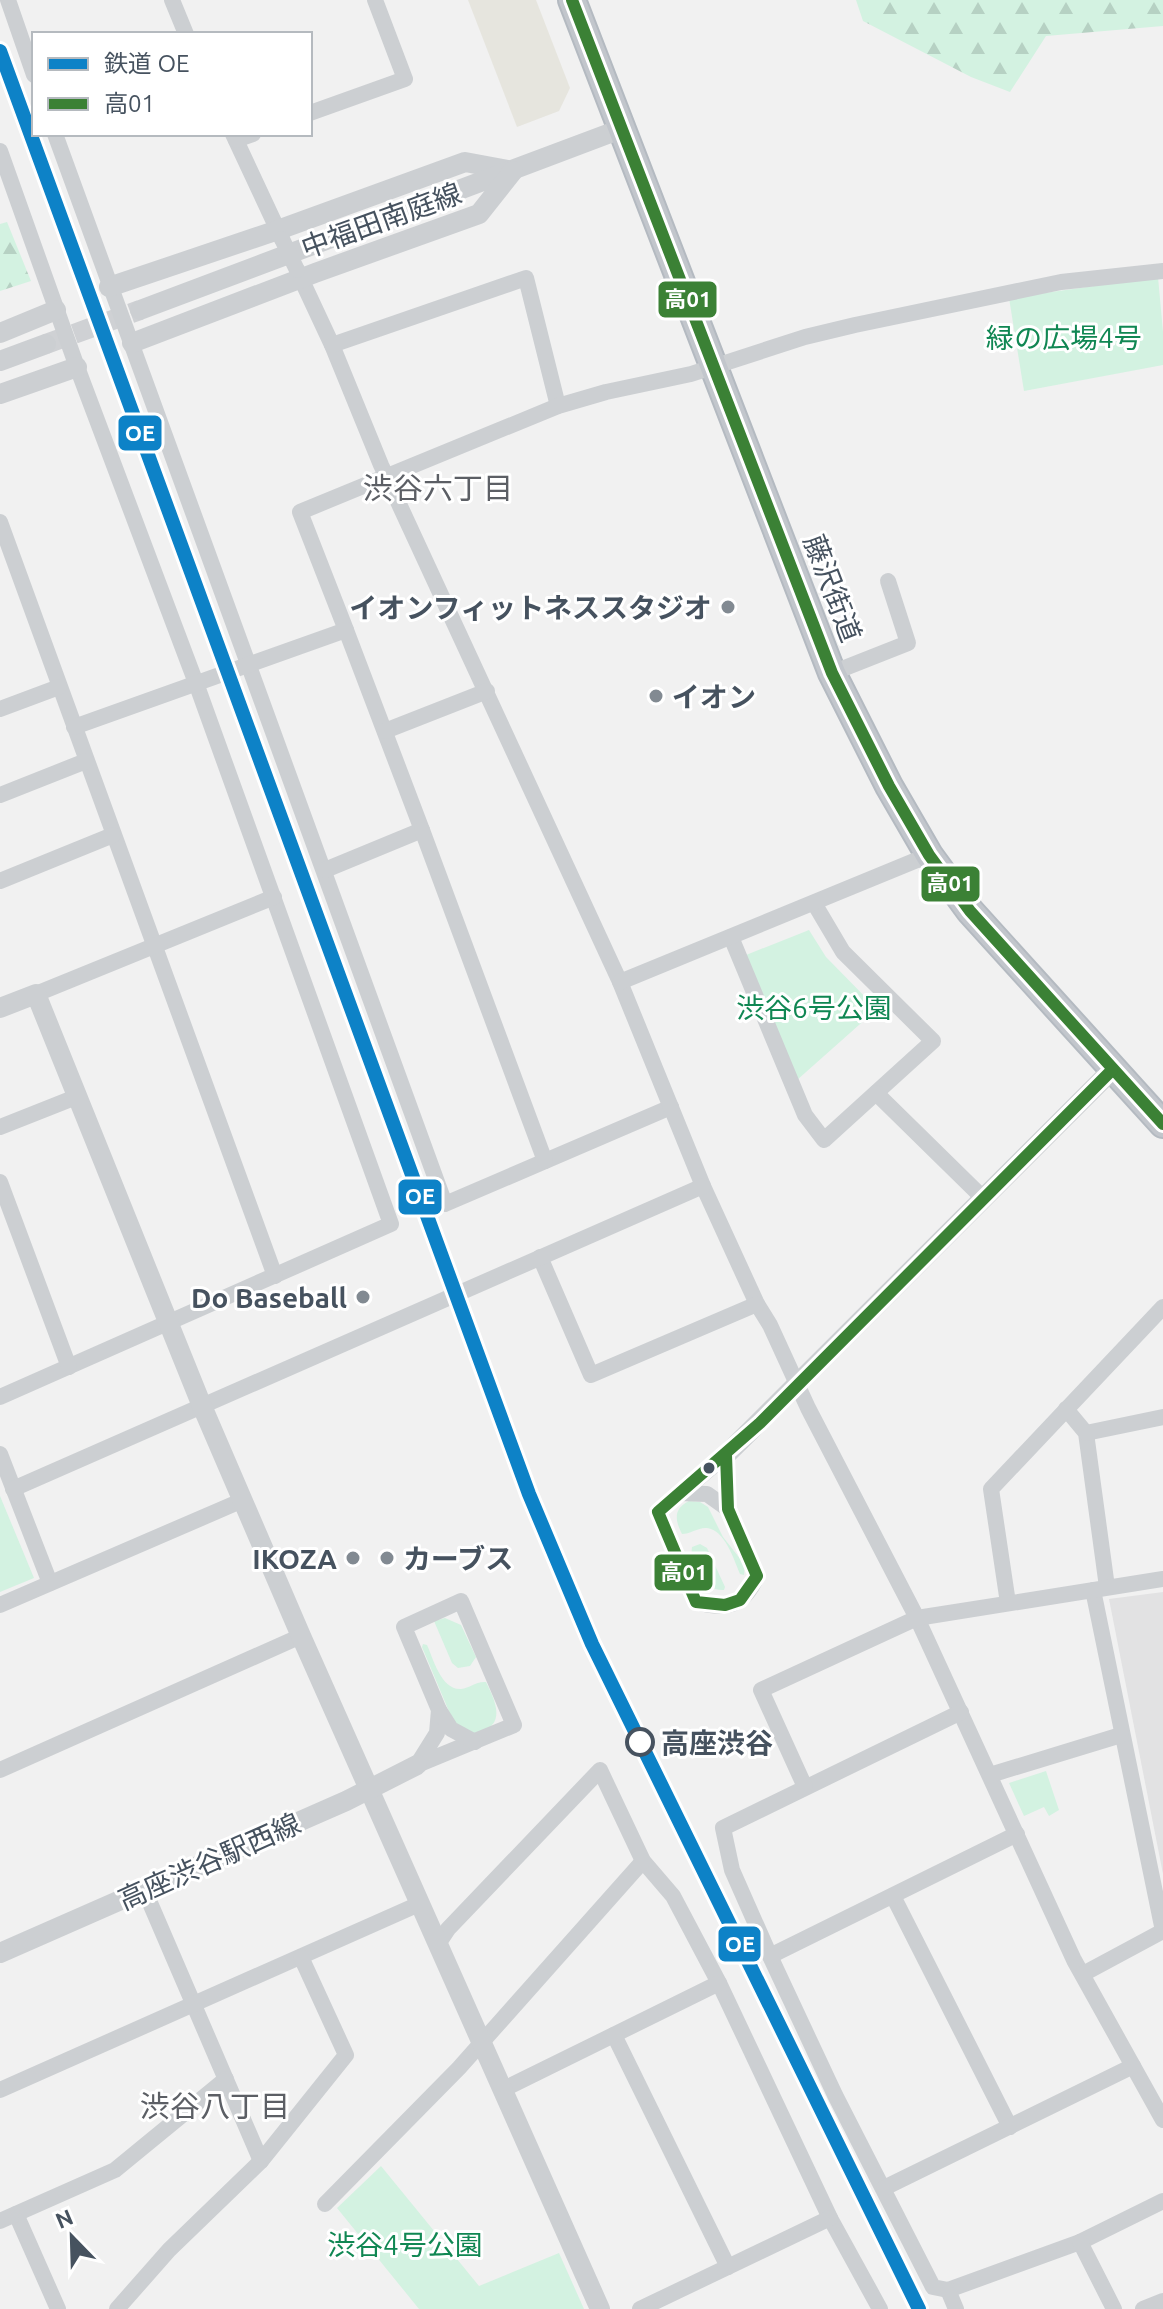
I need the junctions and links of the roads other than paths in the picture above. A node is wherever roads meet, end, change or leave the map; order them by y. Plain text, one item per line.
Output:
1 (8, 0) edge
2 (172, 0) edge
3 (375, 0) edge
4 (572, 0) edge
5 (185, 32) edge
6 (32, 69) edge
7 (312, 112) edge
8 (621, 129) junction
9 (56, 136) edge
10 (234, 137) edge
11 (1, 155) edge
12 (513, 171) junction
13 (280, 234) junction
14 (1163, 271) edge
15 (299, 274) junction
16 (109, 287) junction
17 (56, 310) junction
18 (140, 310) tunnel mouth
19 (0, 333) edge
20 (132, 343) junction
21 (46, 344) tunnel mouth
22 (332, 345) junction
23 (0, 361) edge
24 (713, 366) junction
25 (77, 367) junction
26 (0, 394) edge
27 (558, 406) junction
28 (388, 476) junction
29 (0, 522) edge
30 (4, 545) edge
31 (888, 581) dead end
32 (346, 630) junction
33 (249, 664) junction
34 (832, 673) junction
35 (196, 683) junction
36 (59, 687) junction
37 (487, 691) junction
38 (0, 709) edge
39 (74, 727) junction
40 (385, 731) junction
41 (86, 761) junction
42 (0, 795) edge
43 (422, 830) junction
44 (113, 835) junction
45 (929, 855) junction
46 (325, 870) junction
47 (0, 881) edge
48 (274, 897) junction
49 (814, 903) junction
50 (731, 937) junction
51 (153, 946) junction
52 (620, 982) junction
53 (36, 994) junction
54 (0, 1008) edge
55 (1112, 1070) junction
56 (876, 1093) junction
57 (76, 1097) junction
58 (671, 1107) junction
59 (1163, 1124) edge
60 (0, 1127) edge
61 (545, 1161) junction
62 (0, 1182) edge
63 (703, 1186) junction
64 (984, 1199) junction
65 (540, 1257) junction
66 (275, 1276) junction
67 (757, 1304) junction
68 (1163, 1307) edge
69 (168, 1324) junction
70 (69, 1367) junction
71 (799, 1385) junction
72 (0, 1397) edge
73 (202, 1406) junction
74 (1066, 1409) junction
75 (1163, 1417) edge
76 (1086, 1433) junction
77 (0, 1454) edge
78 (726, 1455) junction
79 (13, 1489) junction
80 (680, 1493) junction
81 (243, 1500) junction
82 (728, 1509) junction
83 (1163, 1579) edge
84 (50, 1583) junction
85 (1100, 1589) junction
86 (1008, 1603) junction
87 (0, 1605) edge
88 (917, 1618) junction
89 (301, 1636) junction
90 (439, 1710) junction
91 (961, 1712) junction
92 (1121, 1735) junction
93 (475, 1742) junction
94 (417, 1765) junction
95 (0, 1770) edge
96 (990, 1775) junction
97 (369, 1787) junction
98 (805, 1787) junction
99 (1017, 1834) junction
100 (643, 1861) junction
101 (144, 1889) junction
102 (893, 1896) junction
103 (419, 1904) junction
104 (1163, 1931) edge
105 (440, 1949) junction
106 (0, 1953) edge
107 (770, 1956) junction
108 (301, 1957) junction
109 (1083, 1974) junction
110 (719, 1983) junction
111 (194, 2004) junction
112 (614, 2035) junction
113 (479, 2037) junction
114 (1133, 2066) junction
115 (226, 2079) junction
116 (0, 2090) edge
117 (502, 2090) junction
118 (1163, 2120) edge
119 (1010, 2127) junction
120 (261, 2161) junction
121 (884, 2188) junction
122 (1163, 2201) edge
123 (325, 2204) dead end
124 (8, 2218) edge
125 (830, 2218) junction
126 (1080, 2242) junction
127 (728, 2267) junction
128 (948, 2290) junction
129 (1163, 2301) edge
130 (58, 2309) edge
131 (117, 2309) edge
132 (600, 2309) edge
133 (640, 2309) edge
134 (880, 2309) edge
135 (956, 2309) edge
136 (1114, 2309) edge
137 (1143, 2309) edge

1 - 6 street
2 - 5 street
3 - 7 street
4 - 8 highway, 藤沢街道
8 - 12 street, 中福田南庭線
8 - 24 highway, 藤沢街道
9 - 16 street
10 - 13 street
11 - 17 street
12 - 13 street
12 - 15 street
12 - 18 street, 中福田南庭線
13 - 15 street, bridge
13 - 16 street
14 - 24 street
15 - 20 street
15 - 22 street
16 - 20 street
17 - 19 street
17 - 25 street
20 - 33 street
21 - 23 street
22 - 27 street
22 - 28 street
24 - 27 street
24 - 34 highway, 藤沢街道
25 - 26 street
25 - 35 street
27 - 28 street
28 - 32 street
28 - 37 street
29 - 30 street
30 - 36 street
31 - 34 street
32 - 33 street
32 - 40 street
33 - 35 street
33 - 46 street
34 - 45 highway, 藤沢街道
35 - 39 street
35 - 48 street
36 - 38 street
36 - 39 street
37 - 40 street
37 - 52 street
39 - 41 street
40 - 43 street
41 - 42 street
41 - 44 street
43 - 46 street
43 - 61 street
44 - 47 street
44 - 51 street
45 - 49 street
45 - 55 highway, 藤沢街道
46 - 61 street
48 - 51 street
48 - 66 street
49 - 50 street
49 - 56 street
50 - 52 street
50 - 56 street
51 - 53 street
51 - 66 street
52 - 58 street
53 - 54 street
53 - 57 street
55 - 59 highway, 藤沢街道
55 - 64 street
56 - 64 street
57 - 60 street
57 - 69 street
58 - 61 street
58 - 63 street
62 - 70 street
63 - 65 street
63 - 67 street
64 - 71 street
65 - 67 street
65 - 73 street
66 - 69 street
67 - 71 street
68 - 74 street
69 - 70 street
69 - 73 street
70 - 72 street
71 - 78 street
71 - 88 street
73 - 79 street
73 - 81 street
74 - 76 street
74 - 86 street
75 - 76 street
76 - 85 street
77 - 79 street
78 - 80 street
78 - 82 street
79 - 84 street
80 - 82 street
80 - 82 street
81 - 84 street
81 - 89 street
83 - 85 street
84 - 87 street
85 - 86 street
85 - 92 street
86 - 88 street
88 - 91 street
88 - 98 street
89 - 95 street
89 - 97 street
90 - 93 street
90 - 93 street
90 - 94 street
91 - 96 street
91 - 98 street
92 - 96 street
92 - 104 street
93 - 94 street
94 - 97 street, 高座渋谷駅西線
96 - 99 street
97 - 101 street, 高座渋谷駅西線
97 - 103 street
98 - 107 street
99 - 102 street
99 - 109 street
100 - 105 street
100 - 110 street
100 - 113 street
101 - 106 street, 高座渋谷駅西線
101 - 111 street
102 - 107 street
102 - 119 street
103 - 105 street
103 - 108 street
104 - 109 street
105 - 113 street
107 - 121 street
108 - 111 street
108 - 120 street
109 - 114 street
110 - 112 street
110 - 125 street
111 - 115 street
111 - 116 street
112 - 117 street
112 - 127 street
113 - 117 street
113 - 123 street
114 - 118 street
114 - 119 street
115 - 120 street
115 - 124 street
117 - 132 street
119 - 121 street
120 - 131 street
121 - 128 street
122 - 126 street
124 - 130 street
125 - 127 street
125 - 134 street
126 - 128 street
126 - 136 street
127 - 133 street
128 - 135 street
129 - 137 street

